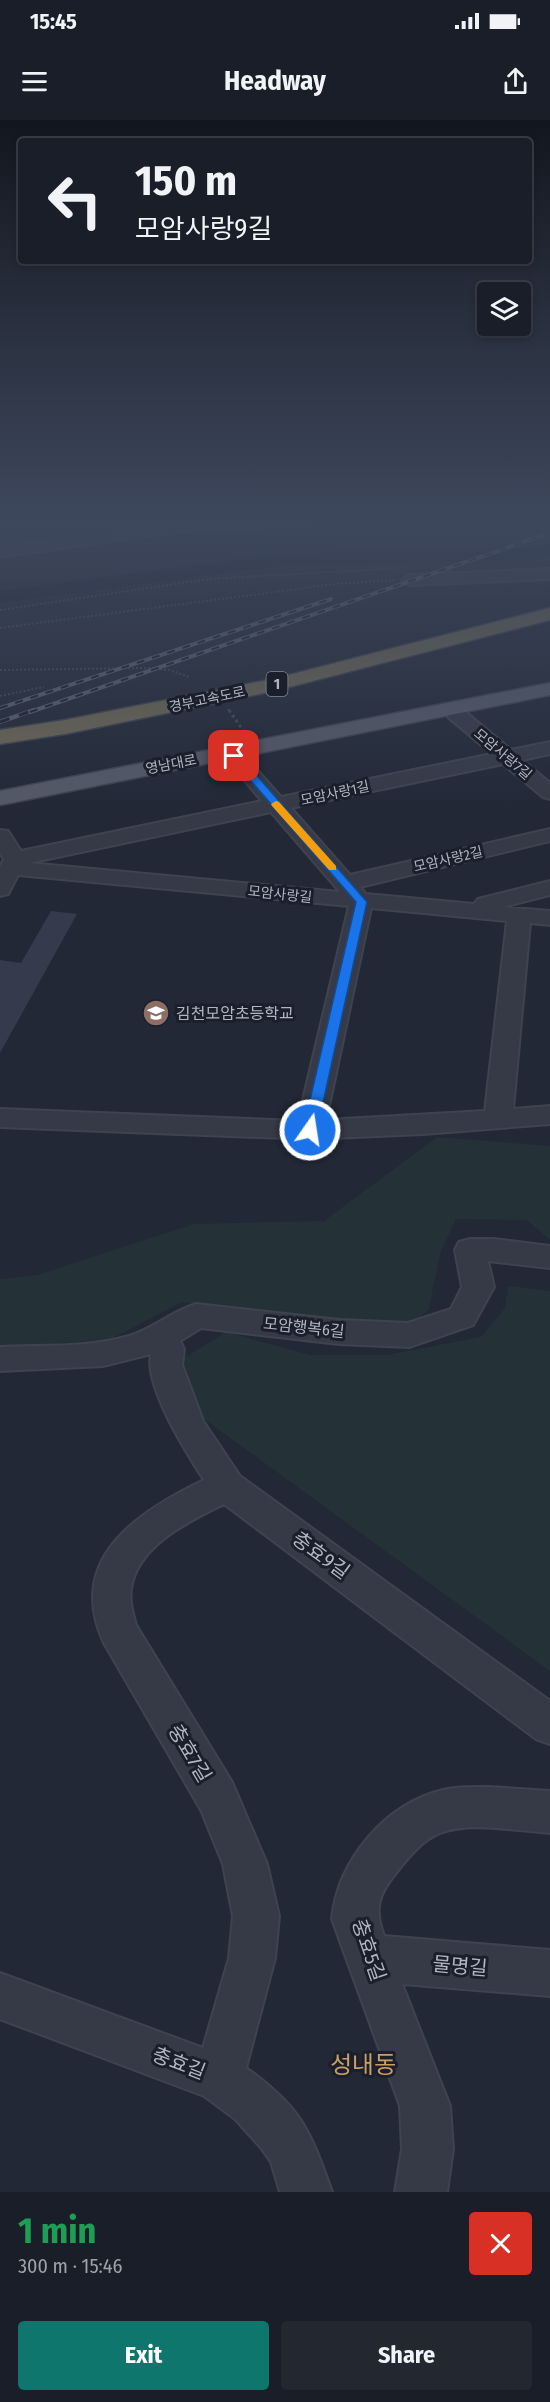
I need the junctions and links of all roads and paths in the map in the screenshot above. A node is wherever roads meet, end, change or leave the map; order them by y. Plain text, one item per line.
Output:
1 (86, 617) edge
2 (493, 617) edge
3 (540, 617) edge
4 (0, 628) edge
5 (0, 670) edge
6 (550, 674) edge
7 (189, 677) dead end
8 (550, 681) edge
9 (44, 687) dead end
10 (550, 688) edge
11 (550, 695) edge
12 (0, 696) edge
13 (228, 708) dead end
14 (456, 714) junction
15 (0, 724) edge
16 (339, 727) junction
17 (245, 733) junction
18 (0, 737) edge
19 (550, 748) edge
20 (201, 753) junction
21 (234, 756) junction
22 (505, 757) junction
23 (0, 786) edge
24 (550, 793) edge
25 (0, 798) edge
26 (276, 805) junction
27 (550, 835) edge
28 (0, 836) edge
29 (13, 863) junction
30 (346, 883) junction
31 (550, 888) edge
32 (0, 889) edge
33 (361, 902) junction
34 (463, 909) junction
35 (519, 915) junction
36 (550, 918) edge
37 (550, 1115) edge
38 (0, 1118) edge
39 (498, 1119) junction
40 (310, 1130) junction
41 (550, 1257) edge
42 (158, 1338) junction
43 (0, 1359) edge
44 (227, 1486) junction
45 (550, 1725) edge
46 (550, 1812) edge
47 (370, 1958) junction
48 (550, 1973) edge
49 (0, 1996) edge
50 (219, 2078) junction
51 (306, 2192) edge
52 (421, 2192) edge

1 - 4 path
2 - 15 highway, 경부고속도로 / 1
3 - 18 highway, 경부고속도로 / 1
5 - 7 path
6 - 17 main road
8 - 16 main road
9 - 12 path
10 - 16 main road
11 - 14 main road
13 - 17 path
14 - 21 main road
14 - 22 street, 모암사랑7길
16 - 20 main road, 영남대로
17 - 20 main road
19 - 22 street, 모암사랑1길
20 - 21 main road
20 - 23 main road, 영남대로
20 - 25 main road, 영남대로
21 - 26 street
22 - 24 street, 모암사랑7길
22 - 26 street, 모암사랑1길
26 - 29 street, 모암사랑1길
26 - 30 street
27 - 30 street, 모암사랑2길
28 - 29 street
29 - 32 street
29 - 33 street, 모암사랑길
30 - 33 street
31 - 34 street
33 - 34 street, 모암사랑길
33 - 40 street
34 - 35 street, 모암사랑길
35 - 36 street, 모암사랑길
35 - 39 street
37 - 39 street
38 - 40 street
39 - 40 street
41 - 42 street, 모암행복6길
42 - 43 street, 모암행복6길
42 - 44 street, 충효9길
44 - 45 street, 충효9길
44 - 50 street, 충효7길
46 - 47 street, 충효5길
47 - 48 street, 물명길
47 - 52 street, 충효5길
49 - 50 street, 충효길
50 - 51 street, 충효길

